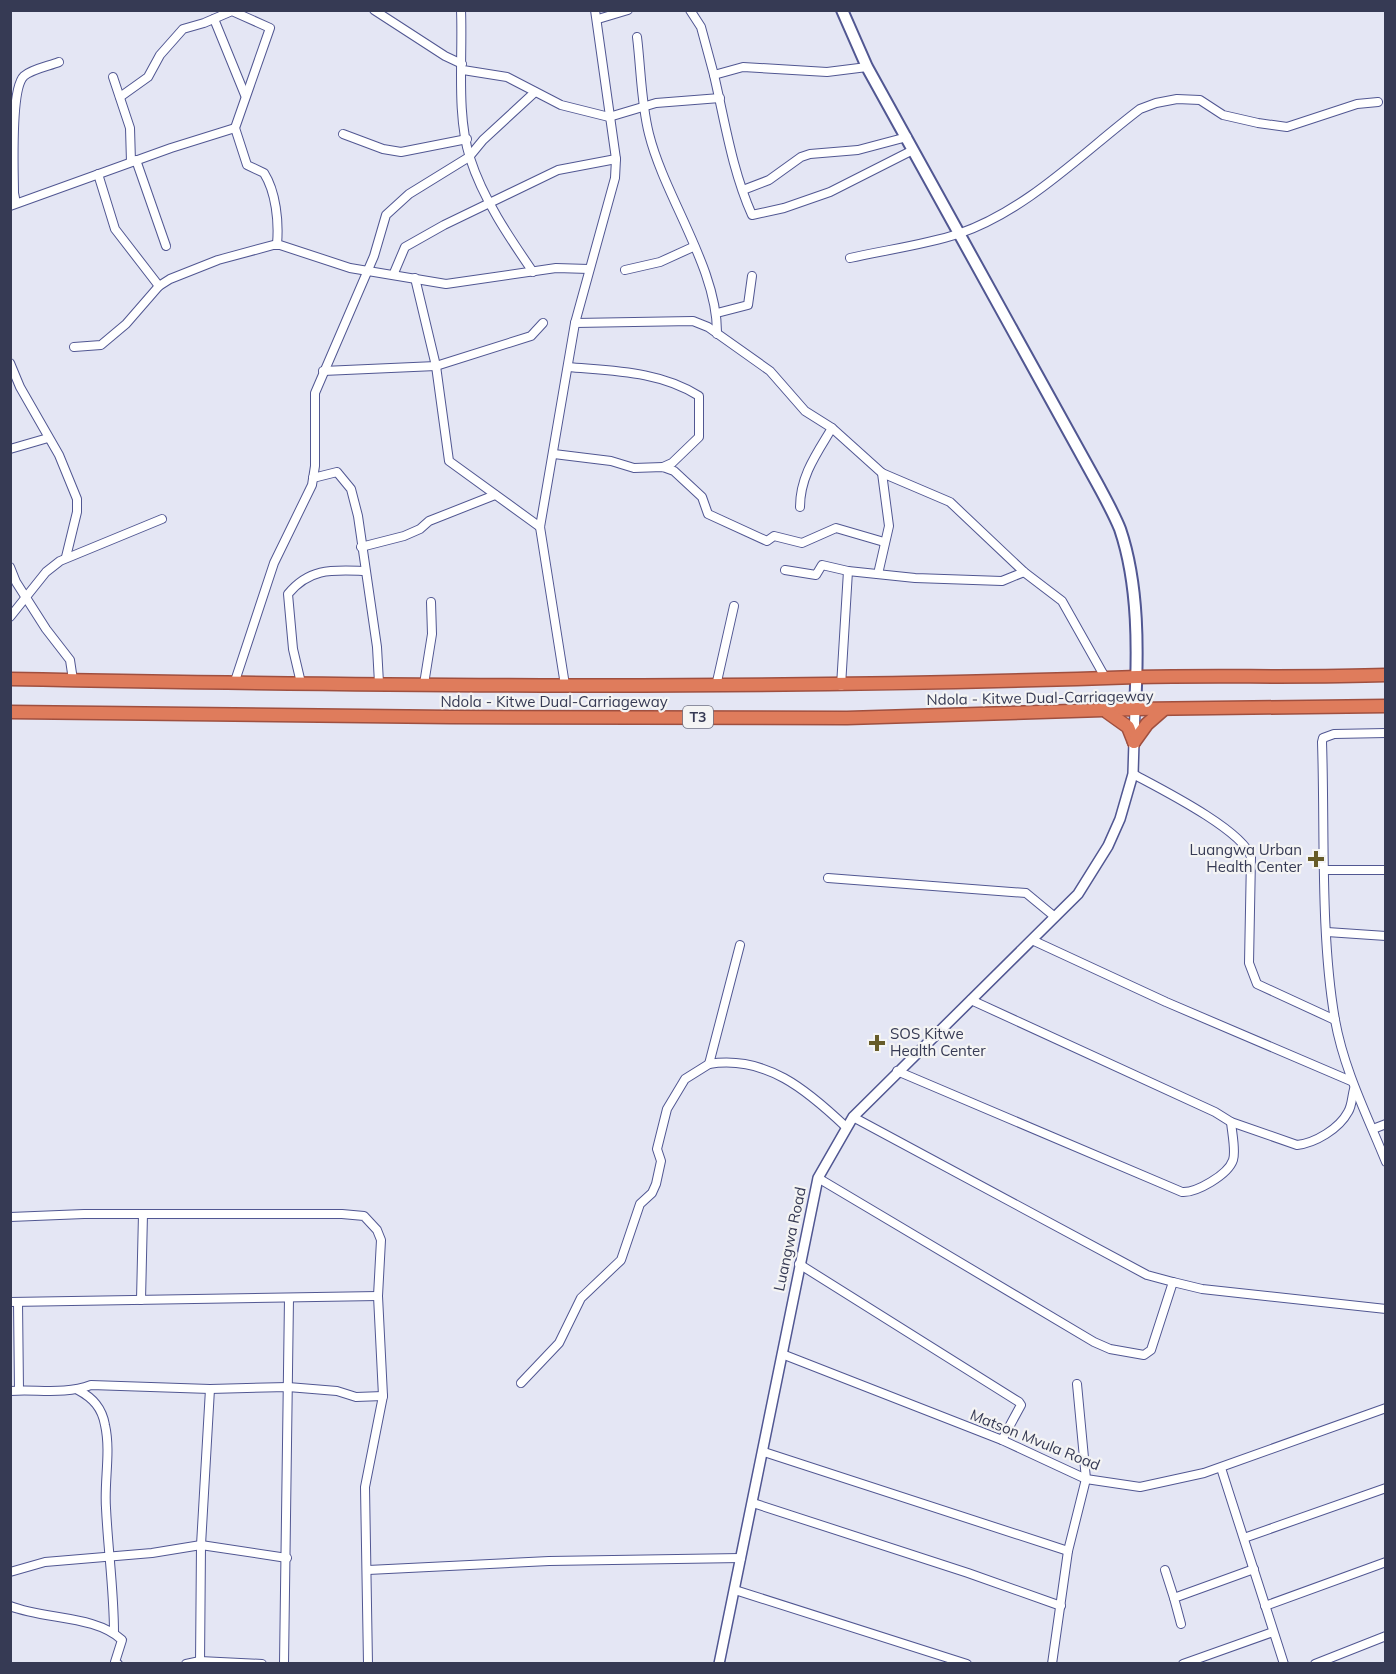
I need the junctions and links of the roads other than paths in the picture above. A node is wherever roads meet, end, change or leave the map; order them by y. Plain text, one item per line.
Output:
1 (374, 10) edge
2 (461, 10) edge
3 (628, 10) edge
4 (690, 10) edge
5 (842, 10) edge
6 (597, 15) edge
7 (214, 19) junction
8 (637, 37) dead end
9 (59, 62) dead end
10 (463, 67) junction
11 (867, 67) junction
12 (714, 75) junction
13 (113, 77) dead end
14 (535, 92) junction
15 (245, 95) junction
16 (120, 96) junction
17 (720, 99) junction
18 (1378, 102) dead end
19 (645, 107) junction
20 (609, 117) junction
21 (235, 128) junction
22 (343, 134) dead end
23 (907, 137) junction
24 (467, 139) junction
25 (913, 150) junction
26 (469, 157) junction
27 (616, 159) junction
28 (133, 161) junction
29 (98, 174) junction
30 (743, 190) junction
31 (12, 193) edge
32 (13, 204) edge
33 (491, 204) junction
34 (958, 234) junction
35 (277, 244) junction
36 (166, 246) dead end
37 (693, 247) junction
38 (850, 258) dead end
39 (589, 269) junction
40 (625, 270) dead end
41 (367, 272) junction
42 (533, 272) junction
43 (394, 273) junction
44 (752, 276) dead end
45 (415, 278) junction
46 (159, 286) junction
47 (717, 313) junction
48 (543, 323) dead end
49 (575, 323) junction
50 (717, 334) junction
51 (74, 347) dead end
52 (10, 363) edge
53 (436, 366) junction
54 (568, 367) junction
55 (323, 370) junction
56 (832, 428) junction
57 (48, 438) junction
58 (10, 449) edge
59 (554, 454) junction
60 (663, 467) junction
61 (882, 473) junction
62 (313, 478) junction
63 (495, 495) junction
64 (800, 507) dead end
65 (162, 519) dead end
66 (540, 527) junction
67 (884, 542) junction
68 (361, 547) junction
69 (66, 556) junction
70 (10, 567) edge
71 (785, 570) dead end
72 (365, 571) junction
73 (848, 571) junction
74 (1024, 572) junction
75 (878, 574) junction
76 (27, 597) junction
77 (431, 602) dead end
78 (734, 606) dead end
79 (10, 617) edge
80 (1386, 675) edge
81 (1137, 677) junction
82 (10, 679) edge
83 (73, 680) junction
84 (1106, 680) junction
85 (301, 683) junction
86 (379, 683) junction
87 (234, 684) junction
88 (424, 684) junction
89 (565, 685) junction
90 (716, 686) junction
91 (841, 686) junction
92 (1386, 706) edge
93 (1135, 710) junction
94 (1163, 710) junction
95 (10, 711) edge
96 (1107, 712) junction
97 (1386, 734) edge
98 (1134, 742) junction
99 (1133, 774) junction
100 (1326, 870) junction
101 (1386, 870) edge
102 (828, 878) dead end
103 (1055, 917) junction
104 (1327, 932) junction
105 (1386, 936) edge
106 (1032, 940) junction
107 (740, 945) dead end
108 (971, 1000) junction
109 (1335, 1020) junction
110 (709, 1064) junction
111 (897, 1071) junction
112 (1352, 1085) junction
113 (853, 1117) junction
114 (1231, 1122) junction
115 (1386, 1124) edge
116 (846, 1127) junction
117 (1373, 1129) junction
118 (1386, 1162) edge
119 (818, 1178) junction
120 (142, 1214) junction
121 (10, 1217) edge
122 (800, 1264) junction
123 (1173, 1282) junction
124 (378, 1296) junction
125 (289, 1298) junction
126 (141, 1300) junction
127 (14, 1302) edge
128 (1386, 1309) edge
129 (782, 1354) junction
130 (521, 1383) dead end
131 (1077, 1384) dead end
132 (288, 1387) junction
133 (210, 1389) junction
134 (78, 1390) junction
135 (15, 1391) edge
136 (383, 1396) junction
137 (1385, 1411) edge
138 (1002, 1440) junction
139 (764, 1452) junction
140 (1221, 1468) junction
141 (1086, 1479) junction
142 (1386, 1488) edge
143 (753, 1503) junction
144 (1244, 1538) junction
145 (201, 1545) junction
146 (1068, 1551) junction
147 (111, 1555) junction
148 (287, 1558) junction
149 (741, 1558) junction
150 (1386, 1562) edge
151 (1254, 1569) junction
152 (368, 1570) junction
153 (1165, 1570) dead end
154 (10, 1572) edge
155 (735, 1590) junction
156 (1174, 1598) junction
157 (10, 1606) edge
158 (1061, 1606) junction
159 (1265, 1606) junction
160 (1181, 1624) dead end
161 (1273, 1632) junction
162 (114, 1633) junction
163 (1386, 1636) edge
164 (200, 1662) edge
165 (118, 1664) edge
166 (186, 1664) edge
167 (262, 1664) edge
168 (284, 1664) edge
169 (368, 1664) edge
170 (719, 1664) edge
171 (968, 1664) edge
172 (1052, 1664) edge
173 (1183, 1664) edge
174 (1284, 1664) edge
175 (1316, 1664) edge

1 - 10 street
2 - 10 street
3 - 6 street
4 - 12 street
5 - 11 main road, Luangwa Road
6 - 20 street
7 - 15 street
7 - 15 street
7 - 16 street
8 - 19 street
9 - 31 street
10 - 14 street
10 - 24 street
11 - 12 street
11 - 23 main road, Luangwa Road
12 - 17 street
13 - 16 street
14 - 20 street
14 - 26 street
15 - 21 street
16 - 28 street
17 - 19 street
17 - 30 street
18 - 34 street
19 - 20 street
19 - 37 street
20 - 27 street
21 - 28 street
21 - 35 street
22 - 24 street
23 - 25 main road, Luangwa Road
23 - 30 street
24 - 26 street
25 - 30 street
25 - 34 main road, Luangwa Road
26 - 33 street
26 - 41 street
27 - 33 street
27 - 39 street
28 - 29 street
28 - 36 street
29 - 32 street
29 - 46 street
31 - 32 street
33 - 42 street
33 - 43 street
34 - 38 street
34 - 81 main road, Luangwa Road
35 - 41 street
35 - 46 street
37 - 40 street
37 - 47 street
39 - 42 street
39 - 49 street
41 - 43 street
41 - 55 street
42 - 45 street
43 - 45 street
44 - 47 street
45 - 53 street
46 - 51 street
47 - 50 street
48 - 53 street
49 - 50 street
49 - 54 street
50 - 56 street
52 - 57 street
53 - 55 street
53 - 63 street
54 - 59 street
54 - 60 street
55 - 62 street
56 - 61 street
56 - 64 street
57 - 58 street
57 - 69 street
59 - 60 street
59 - 66 street
60 - 67 street
61 - 67 street
61 - 74 street
62 - 68 street
62 - 87 street
63 - 66 street
63 - 68 street
65 - 69 street
66 - 89 street
67 - 75 street
68 - 72 street
69 - 76 street
70 - 76 street
71 - 73 street
72 - 85 street
72 - 86 street
73 - 75 street
73 - 91 street
74 - 75 street
74 - 84 street
76 - 79 street
76 - 83 street
77 - 88 street
78 - 90 street
80 - 81 highway, Ndola - Kitwe Dual-Carriageway / T3
81 - 84 highway, Ndola - Kitwe Dual-Carriageway / T3
81 - 93 main road, Luangwa Road
82 - 83 highway, Ndola - Kitwe Dual-Carriageway / T3
83 - 87 highway, Ndola - Kitwe Dual-Carriageway / T3
84 - 91 highway, Ndola - Kitwe Dual-Carriageway / T3
85 - 86 highway, Ndola - Kitwe Dual-Carriageway / T3
85 - 87 highway, Ndola - Kitwe Dual-Carriageway / T3
86 - 88 highway, Ndola - Kitwe Dual-Carriageway / T3
88 - 89 highway, Ndola - Kitwe Dual-Carriageway / T3
89 - 90 highway, Ndola - Kitwe Dual-Carriageway / T3
90 - 91 highway, Ndola - Kitwe Dual-Carriageway / T3
92 - 94 highway, Ndola - Kitwe Dual-Carriageway / T3
93 - 94 highway, Ndola - Kitwe Dual-Carriageway / T3
93 - 96 highway, Ndola - Kitwe Dual-Carriageway / T3
93 - 98 street, Luangwa Road
94 - 98 highway
95 - 96 highway, Ndola - Kitwe Dual-Carriageway / T3
96 - 98 highway
97 - 100 street
98 - 99 street, Luangwa Road
99 - 103 street, Luangwa Road
99 - 109 street
100 - 101 street
100 - 104 street
102 - 103 street
103 - 106 street, Luangwa Road
104 - 105 street
104 - 109 street
106 - 108 street, Luangwa Road
106 - 112 street
107 - 110 street
108 - 111 street, Luangwa Road
108 - 114 street
109 - 112 street
110 - 116 street
110 - 130 street
111 - 113 street, Luangwa Road
111 - 114 street
112 - 114 street
112 - 117 street
113 - 116 street, Luangwa Road
113 - 123 street
115 - 117 street
116 - 119 street, Luangwa Road
117 - 118 street
119 - 122 street, Luangwa Road
119 - 123 street
120 - 121 street
120 - 124 street
120 - 126 street
122 - 129 street, Luangwa Road
122 - 138 street
123 - 128 street
124 - 125 street
124 - 136 street
125 - 126 street
125 - 132 street
126 - 127 street
127 - 135 street
129 - 138 street, Matson Mvula Road
129 - 139 street, Luangwa Road
131 - 141 street
132 - 133 street
132 - 136 street
132 - 148 street
133 - 134 street
133 - 145 street
134 - 135 street
134 - 147 street
136 - 152 street
137 - 140 street, Matson Mvula Road
138 - 141 street, Matson Mvula Road
139 - 143 street, Luangwa Road
139 - 146 street
140 - 141 street, Matson Mvula Road
140 - 144 street
141 - 146 street
142 - 144 street
143 - 149 street, Luangwa Road
143 - 158 street
144 - 151 street
145 - 147 street
145 - 148 street
145 - 164 street
146 - 158 street
147 - 154 street
147 - 162 street
148 - 168 street
149 - 152 street
149 - 155 street, Luangwa Road
150 - 159 street
151 - 156 street
151 - 159 street
152 - 169 street
153 - 156 street
155 - 170 street, Luangwa Road
155 - 171 street
156 - 160 street
157 - 162 street
158 - 172 street
159 - 161 street
161 - 173 street
161 - 174 street
162 - 165 street
163 - 175 street
164 - 166 street
164 - 167 street

